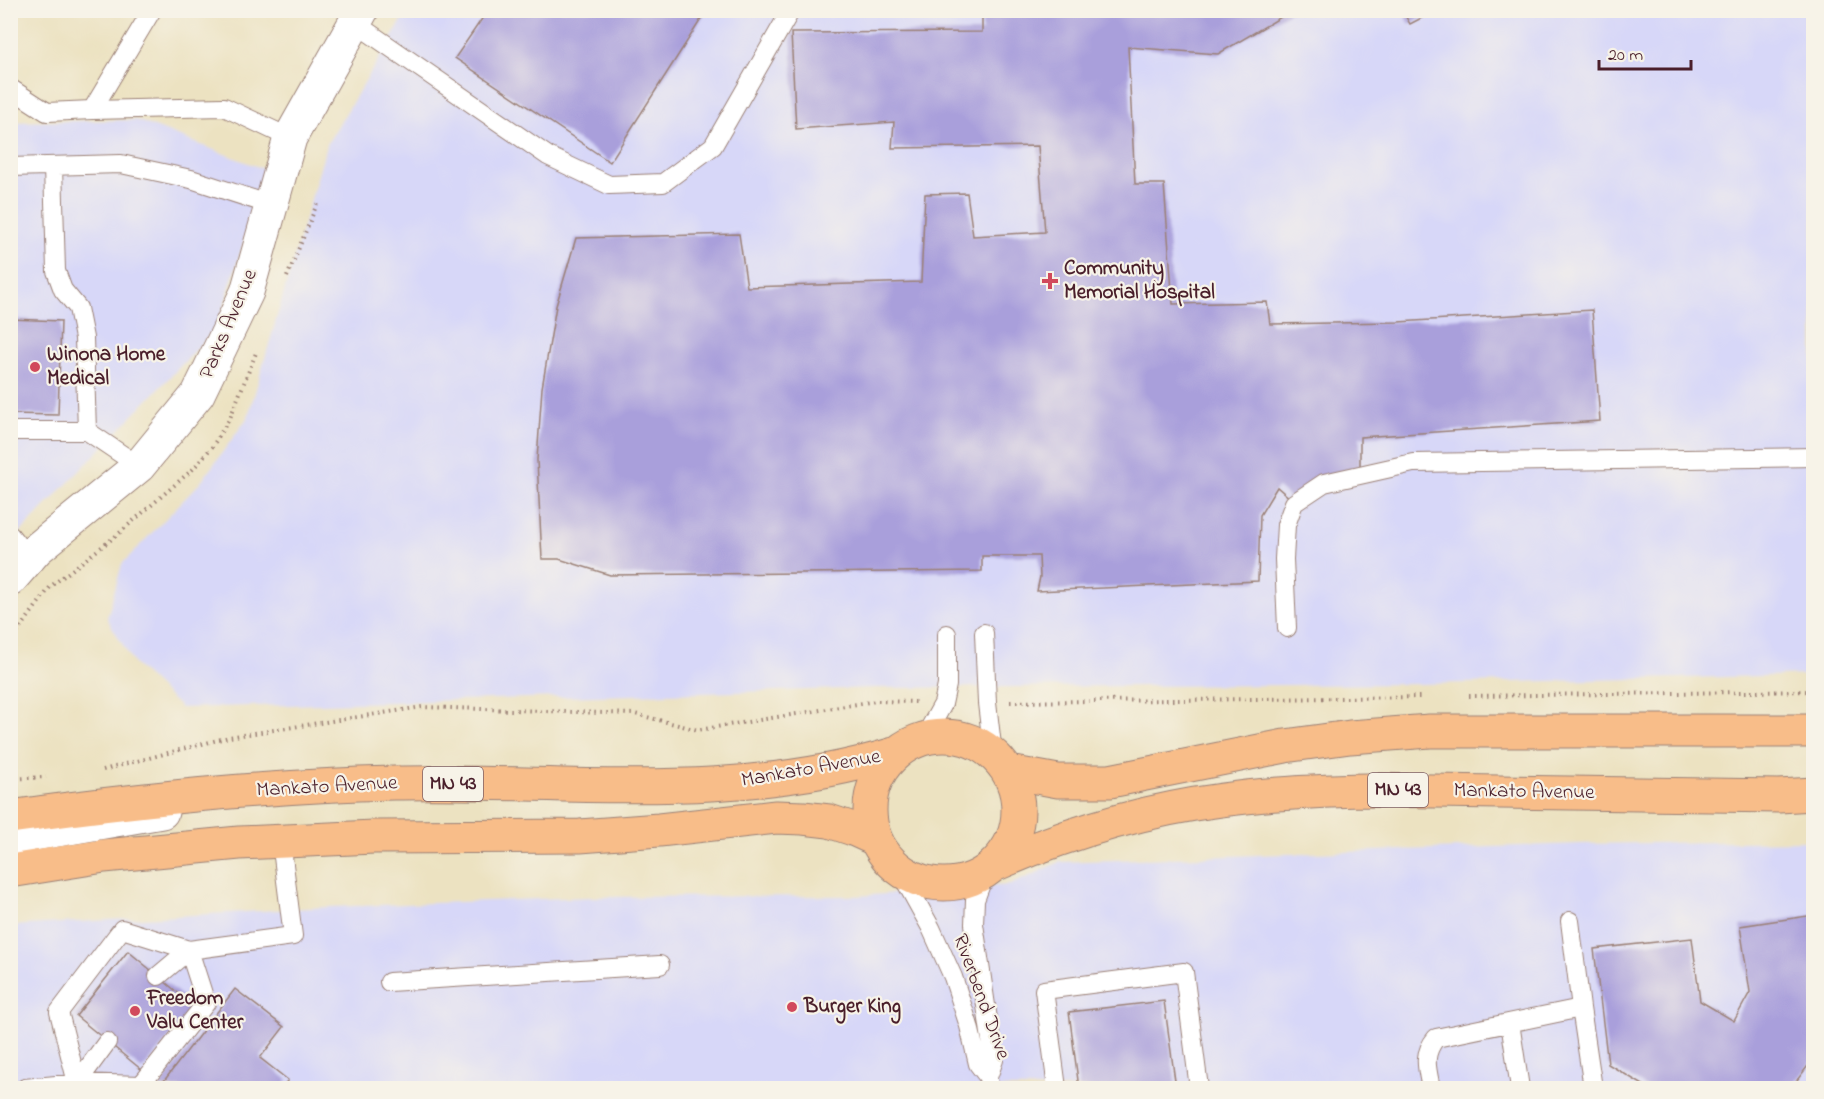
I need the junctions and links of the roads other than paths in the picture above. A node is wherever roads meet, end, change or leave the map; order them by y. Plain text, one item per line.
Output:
1 (152, 10) edge
2 (791, 10) edge
3 (359, 17) edge
4 (10, 88) edge
5 (92, 110) junction
6 (290, 138) junction
7 (53, 166) junction
8 (10, 167) edge
9 (272, 206) junction
10 (10, 431) edge
11 (87, 432) junction
12 (1814, 457) edge
13 (139, 466) junction
14 (17, 558) edge
15 (1287, 628) dead end
16 (984, 633) dead end
17 (947, 634) dead end
18 (1814, 731) edge
19 (924, 738) junction
20 (894, 754) junction
21 (1001, 763) junction
22 (251, 791) junction
23 (1814, 794) edge
24 (10, 817) edge
25 (875, 839) junction
26 (281, 841) junction
27 (10, 842) edge
28 (989, 869) junction
29 (899, 870) junction
30 (10, 871) edge
31 (1570, 921) dead end
32 (189, 950) junction
33 (660, 965) dead end
34 (158, 976) dead end
35 (389, 982) dead end
36 (1581, 1008) junction
37 (1510, 1023) junction
38 (108, 1042) dead end
39 (77, 1083) junction
40 (988, 1083) edge
41 (25, 1089) edge
42 (1058, 1089) edge
43 (1199, 1089) edge
44 (1431, 1089) edge
45 (1520, 1089) edge
46 (1593, 1089) edge

1 - 5 lane
2 - 3 lane
3 - 6 street, Parks Avenue
4 - 5 lane
5 - 6 lane
6 - 9 street, Parks Avenue
7 - 8 lane
7 - 9 lane
7 - 11 lane
9 - 13 street, Parks Avenue
10 - 11 lane
11 - 13 lane
12 - 15 lane
13 - 14 street, Parks Avenue
16 - 21 lane
17 - 19 lane
18 - 21 main road, Mankato Avenue / MN 43
19 - 20 main road, Mankato Avenue / MN 43
19 - 21 main road, Mankato Avenue / MN 43
20 - 22 main road, Mankato Avenue / MN 43
20 - 25 main road, Mankato Avenue / MN 43
21 - 28 main road
22 - 24 main road, Mankato Avenue / MN 43
22 - 27 street
23 - 28 main road, Mankato Avenue / MN 43
25 - 26 main road, Mankato Avenue
25 - 29 main road, Mankato Avenue / MN 43
26 - 30 main road, Mankato Avenue
26 - 32 lane
28 - 29 main road, Mankato Avenue / MN 43
28 - 40 lane, Riverbend Drive
29 - 40 lane, Riverbend Drive
31 - 36 lane
32 - 34 lane
32 - 39 lane
32 - 39 lane
33 - 35 lane
36 - 37 lane
36 - 46 lane
37 - 44 lane
37 - 45 lane
38 - 39 lane
39 - 41 lane
42 - 43 lane

